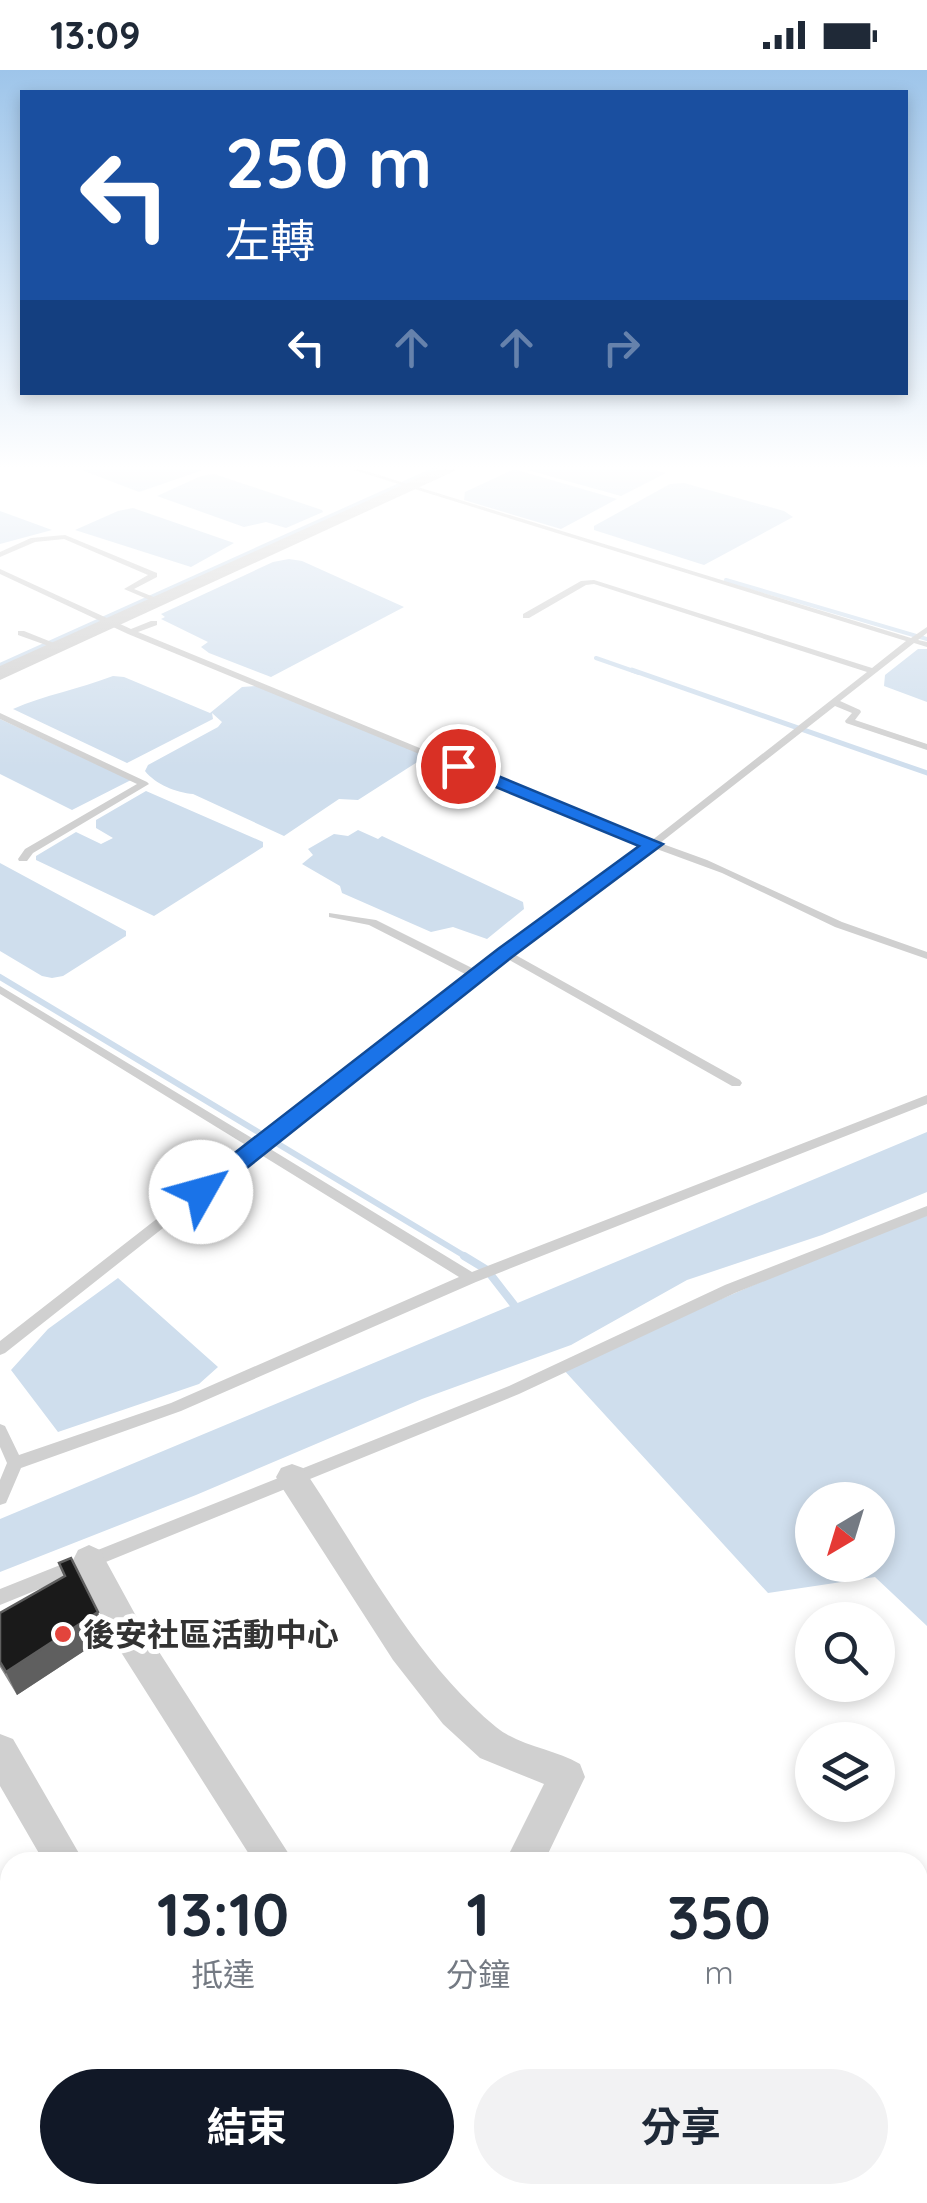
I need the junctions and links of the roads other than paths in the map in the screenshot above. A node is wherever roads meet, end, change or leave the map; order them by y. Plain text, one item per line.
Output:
1 (139, 569) edge
2 (235, 569) edge
3 (677, 569) edge
4 (0, 571) edge
5 (162, 602) junction
6 (526, 616) dead end
7 (113, 622) junction
8 (154, 623) dead end
9 (927, 629) edge
10 (131, 632) junction
11 (21, 633) dead end
12 (912, 641) junction
13 (60, 646) junction
14 (927, 646) edge
15 (873, 671) junction
16 (0, 674) edge
17 (834, 702) junction
18 (0, 716) edge
19 (488, 740) dead end
20 (927, 747) edge
21 (458, 766) junction
22 (654, 844) junction
23 (23, 859) dead end
24 (333, 915) dead end
25 (505, 953) junction
26 (927, 956) edge
27 (476, 975) junction
28 (0, 990) edge
29 (736, 1083) dead end
30 (927, 1099) edge
31 (258, 1147) junction
32 (927, 1211) edge
33 (471, 1278) junction
34 (0, 1350) edge
35 (0, 1430) edge
36 (15, 1463) junction
37 (292, 1477) junction
38 (0, 1498) edge
39 (89, 1560) junction
40 (0, 1596) edge
41 (0, 1752) edge
42 (59, 1852) edge
43 (269, 1852) edge
44 (529, 1852) edge

1 - 5 lane
2 - 5 street
3 - 12 lane
4 - 7 lane
5 - 7 street
6 - 15 lane
7 - 10 lane
7 - 13 street
8 - 10 lane
9 - 12 lane
10 - 21 lane
11 - 13 lane
12 - 14 lane
12 - 15 lane
13 - 16 street
15 - 17 lane
17 - 20 lane
17 - 22 lane
18 - 23 lane
19 - 21 lane
21 - 22 lane
22 - 25 lane
22 - 26 lane
24 - 27 lane
25 - 27 lane
25 - 29 lane
27 - 31 lane
28 - 31 lane
30 - 33 lane
31 - 33 lane
31 - 34 lane
32 - 37 lane
33 - 36 lane
35 - 36 lane
36 - 38 lane
37 - 39 lane
37 - 44 street
39 - 40 lane
39 - 43 street
41 - 42 street

